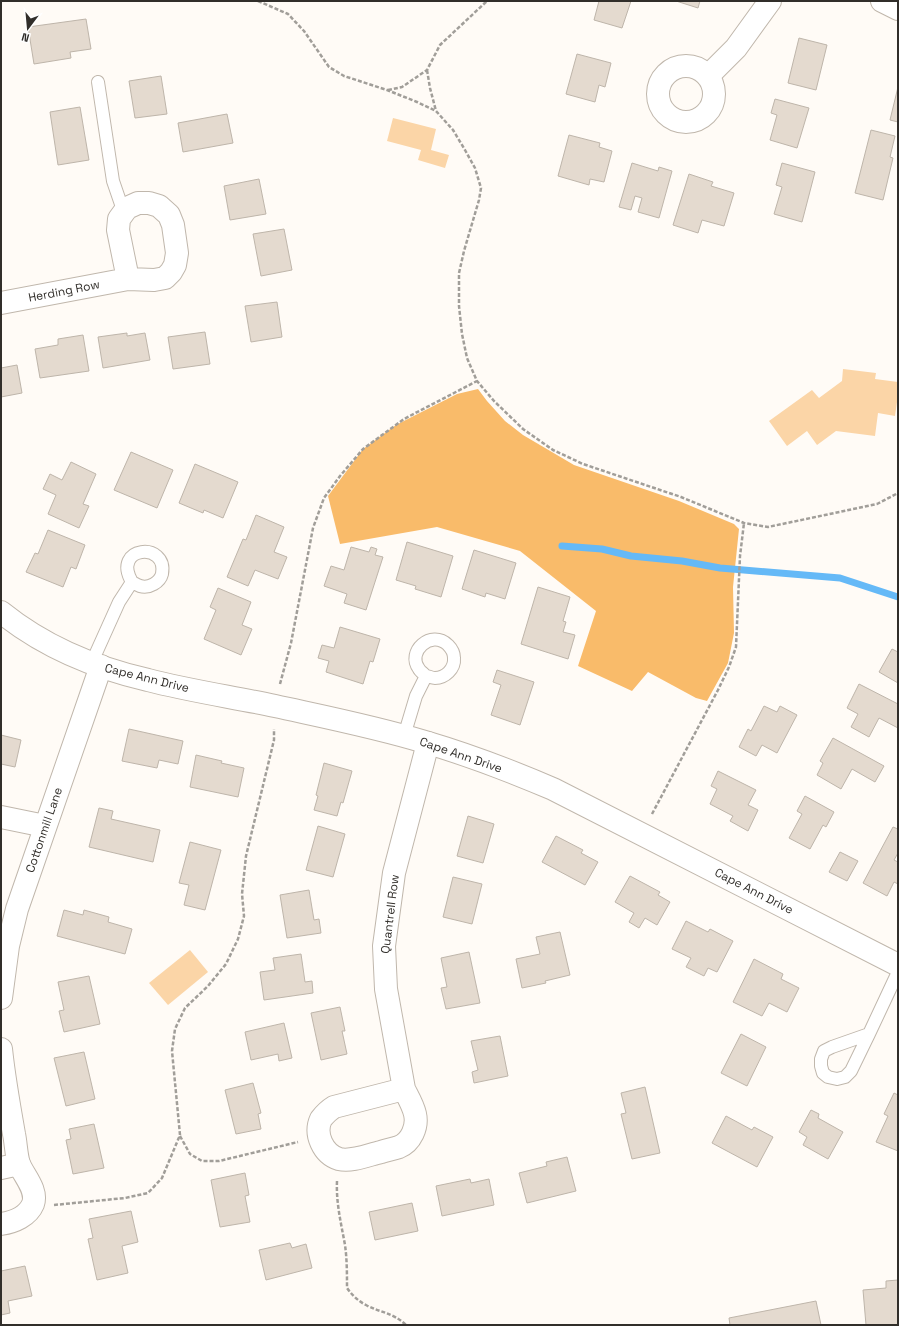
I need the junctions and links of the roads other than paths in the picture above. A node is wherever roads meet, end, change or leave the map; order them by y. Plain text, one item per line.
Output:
1 (770, 1) edge
2 (882, 1) edge
3 (898, 9) edge
4 (708, 76) dead end
5 (98, 82) dead end
6 (124, 213) junction
7 (128, 279) junction
8 (1, 303) edge
9 (132, 582) dead end
10 (1, 612) edge
11 (96, 664) junction
12 (426, 676) dead end
13 (404, 736) junction
14 (428, 742) junction
15 (1, 817) edge
16 (45, 826) junction
17 (898, 965) edge
18 (898, 972) edge
19 (1, 998) edge
20 (868, 1034) dead end
21 (1, 1049) edge
22 (404, 1089) junction
23 (10, 1166) edge
24 (1, 1224) edge

1 - 4 street
2 - 3 street
5 - 6 lane
6 - 7 street
6 - 7 street, Herding Row
7 - 8 street, Herding Row
9 - 11 lane
10 - 11 street, Cape Ann Drive
11 - 13 street, Cape Ann Drive
11 - 16 street, Cottonmill Lane
12 - 13 lane
13 - 14 street, Cape Ann Drive
14 - 17 street, Cape Ann Drive
14 - 22 street, Quantrell Row
15 - 16 street
16 - 19 street, Cottonmill Lane
18 - 20 lane
21 - 23 street
22 - 22 street, Quantrell Row
23 - 24 street

